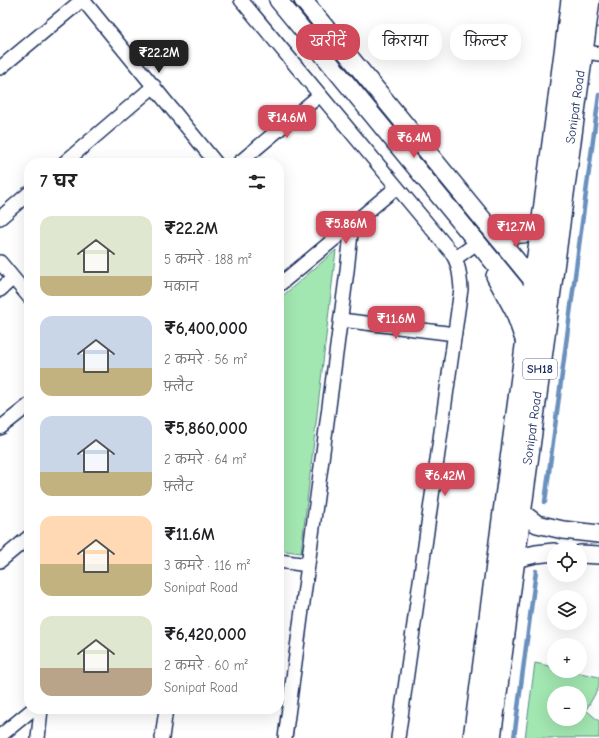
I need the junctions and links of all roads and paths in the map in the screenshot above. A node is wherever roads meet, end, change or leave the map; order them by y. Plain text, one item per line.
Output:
1 (82, 0) edge
2 (241, 0) edge
3 (278, 0) edge
4 (303, 0) edge
5 (572, 0) edge
6 (589, 0) edge
7 (586, 52) edge
8 (0, 68) edge
9 (154, 86) junction
10 (320, 95) junction
11 (70, 158) edge
12 (212, 158) edge
13 (245, 158) edge
14 (397, 187) junction
15 (24, 197) edge
16 (0, 218) edge
17 (352, 224) junction
18 (489, 227) junction
19 (542, 228) junction
20 (478, 242) junction
21 (456, 258) junction
22 (0, 262) edge
23 (14, 278) junction
24 (284, 280) edge
25 (535, 282) junction
26 (0, 290) edge
27 (24, 291) edge
28 (540, 304) junction
29 (341, 320) junction
30 (455, 334) junction
31 (527, 345) junction
32 (24, 409) edge
33 (0, 428) edge
34 (521, 512) junction
35 (599, 534) edge
36 (24, 541) edge
37 (547, 553) edge
38 (587, 554) edge
39 (599, 555) edge
40 (514, 559) junction
41 (0, 561) edge
42 (284, 562) edge
43 (308, 565) junction
44 (27, 714) edge
45 (40, 714) edge
46 (165, 714) edge
47 (0, 736) edge
48 (38, 738) edge
49 (162, 738) edge
50 (285, 738) edge
51 (398, 738) edge
52 (474, 738) edge
53 (490, 738) edge

1 - 8 street
1 - 9 street
2 - 10 street
3 - 20 street
4 - 18 street
5 - 7 main road, Sonipat Road / SH18
6 - 7 main road, Sonipat Road / SH18
7 - 19 main road, Sonipat Road / SH18
7 - 28 main road, Sonipat Road / SH18
9 - 11 street
9 - 12 street
10 - 13 street
10 - 14 street
14 - 17 street
14 - 21 street
15 - 16 street
17 - 24 street
17 - 29 street
18 - 19 street
18 - 25 street
19 - 25 main road, Sonipat Road / SH18
20 - 21 street
20 - 28 street
20 - 31 street
21 - 30 street
22 - 23 street
23 - 26 street
23 - 27 street
25 - 28 main road, Sonipat Road / SH18
28 - 31 main road, Sonipat Road / SH18
28 - 34 main road, Sonipat Road / SH18
29 - 30 street
29 - 43 street
30 - 51 street
31 - 52 main road, Sonipat Road / SH18
32 - 33 street
34 - 35 street
34 - 40 main road, Sonipat Road / SH18
36 - 41 street
37 - 40 street
38 - 39 street
40 - 53 main road, Sonipat Road / SH18
42 - 43 street
43 - 50 street
44 - 47 street
45 - 48 street
46 - 49 street

